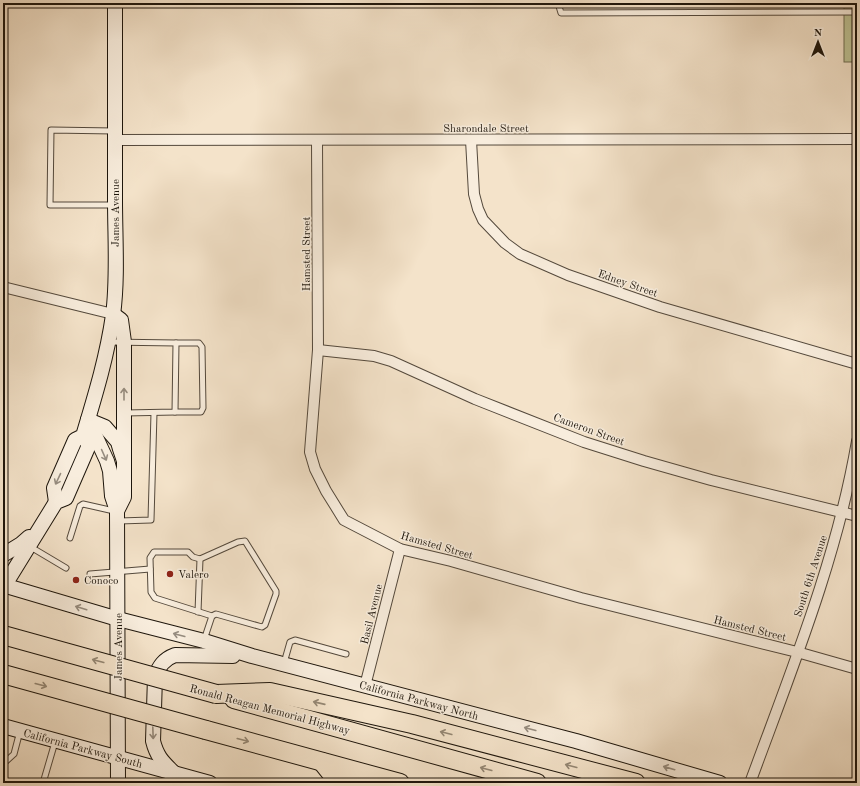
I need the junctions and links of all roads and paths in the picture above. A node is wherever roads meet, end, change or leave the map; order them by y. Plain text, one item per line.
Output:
1 (438, 3) edge
2 (558, 3) edge
3 (114, 4) edge
4 (158, 4) edge
5 (183, 4) edge
6 (857, 12) edge
7 (115, 136) junction
8 (857, 139) edge
9 (317, 140) junction
10 (471, 140) junction
11 (115, 205) junction
12 (3, 287) edge
13 (113, 314) junction
14 (108, 342) junction
15 (124, 342) junction
16 (176, 343) junction
17 (318, 350) junction
18 (857, 364) edge
19 (175, 412) junction
20 (124, 413) junction
21 (154, 413) junction
22 (88, 420) junction
23 (857, 441) edge
24 (124, 461) junction
25 (842, 512) junction
26 (118, 516) junction
27 (857, 516) edge
28 (41, 525) junction
29 (70, 538) dead end
30 (28, 546) junction
31 (400, 549) junction
32 (3, 555) edge
33 (200, 559) junction
34 (66, 568) dead end
35 (150, 569) junction
36 (118, 573) junction
37 (90, 574) dead end
38 (4, 586) edge
39 (198, 612) junction
40 (212, 616) junction
41 (118, 619) junction
42 (3, 635) edge
43 (204, 641) junction
44 (797, 652) junction
45 (346, 654) dead end
46 (252, 656) junction
47 (283, 664) junction
48 (857, 669) edge
49 (3, 674) edge
50 (365, 686) junction
51 (216, 694) junction
52 (3, 726) edge
53 (20, 731) junction
54 (55, 741) junction
55 (118, 758) junction
56 (322, 762) junction
57 (3, 764) edge
58 (183, 778) edge
59 (43, 783) edge
60 (118, 783) edge
61 (210, 783) edge
62 (340, 783) edge
63 (400, 783) edge
64 (537, 783) edge
65 (636, 783) edge
66 (720, 783) edge
67 (750, 783) edge

1 - 5 lane
2 - 6 lane
3 - 4 lane
3 - 7 main road, James Avenue
4 - 5 lane
7 - 9 street, Sharondale Street
7 - 11 main road, James Avenue
7 - 11 lane
8 - 10 street, Sharondale Street
9 - 10 street, Sharondale Street
9 - 17 street, Hamsted Street
10 - 18 street, Edney Street
11 - 13 main road, James Avenue
12 - 13 street
13 - 14 main road, James Avenue
13 - 15 main road
14 - 15 lane
14 - 22 main road, James Avenue
15 - 16 lane
20 -> 15 main road
16 - 19 lane
16 - 19 lane
17 - 25 street, Cameron Street
17 - 31 street, Hamsted Street
19 - 21 lane
20 - 21 lane
20 - 24 main road
21 - 26 lane
22 - 24 main road, James Avenue
22 -> 26 main road, James Avenue
22 - 28 main road
23 - 25 street, South 6th Avenue
24 - 26 main road, James Avenue
25 - 27 street, Cameron Street
25 - 44 street, South 6th Avenue
26 - 29 lane
26 - 36 main road, James Avenue
28 - 30 main road
28 - 32 main road
30 - 34 lane
30 - 38 main road
31 - 44 street, Hamsted Street
31 - 50 street, Basil Avenue
33 - 35 lane
33 - 39 lane
33 - 40 lane
35 - 36 lane
35 - 39 lane
36 - 37 lane
36 - 41 main road, James Avenue
41 -> 38 main road, California Parkway North
39 - 40 lane
40 - 43 lane
43 -> 41 main road, California Parkway North
41 - 55 main road, James Avenue
51 -> 42 highway, Ronald Reagan Memorial Highway, bridge
43 - 46 main road, California Parkway North
44 - 48 street, Hamsted Street
44 - 67 street, South 6th Avenue
45 - 47 lane
46 - 47 main road, California Parkway North
46 -> 58 main road
47 - 50 main road, California Parkway North
49 -> 56 highway, bridge
66 -> 50 main road, California Parkway North
64 -> 51 highway, Ronald Reagan Memorial Highway
65 -> 51 highway
52 - 53 main road, California Parkway South
53 - 54 main road, California Parkway South
53 - 57 lane
54 - 55 main road, California Parkway South
54 - 59 lane
55 - 58 main road, California Parkway South
55 - 60 main road, James Avenue
56 - 62 highway
56 - 63 highway
58 - 61 main road, California Parkway South

